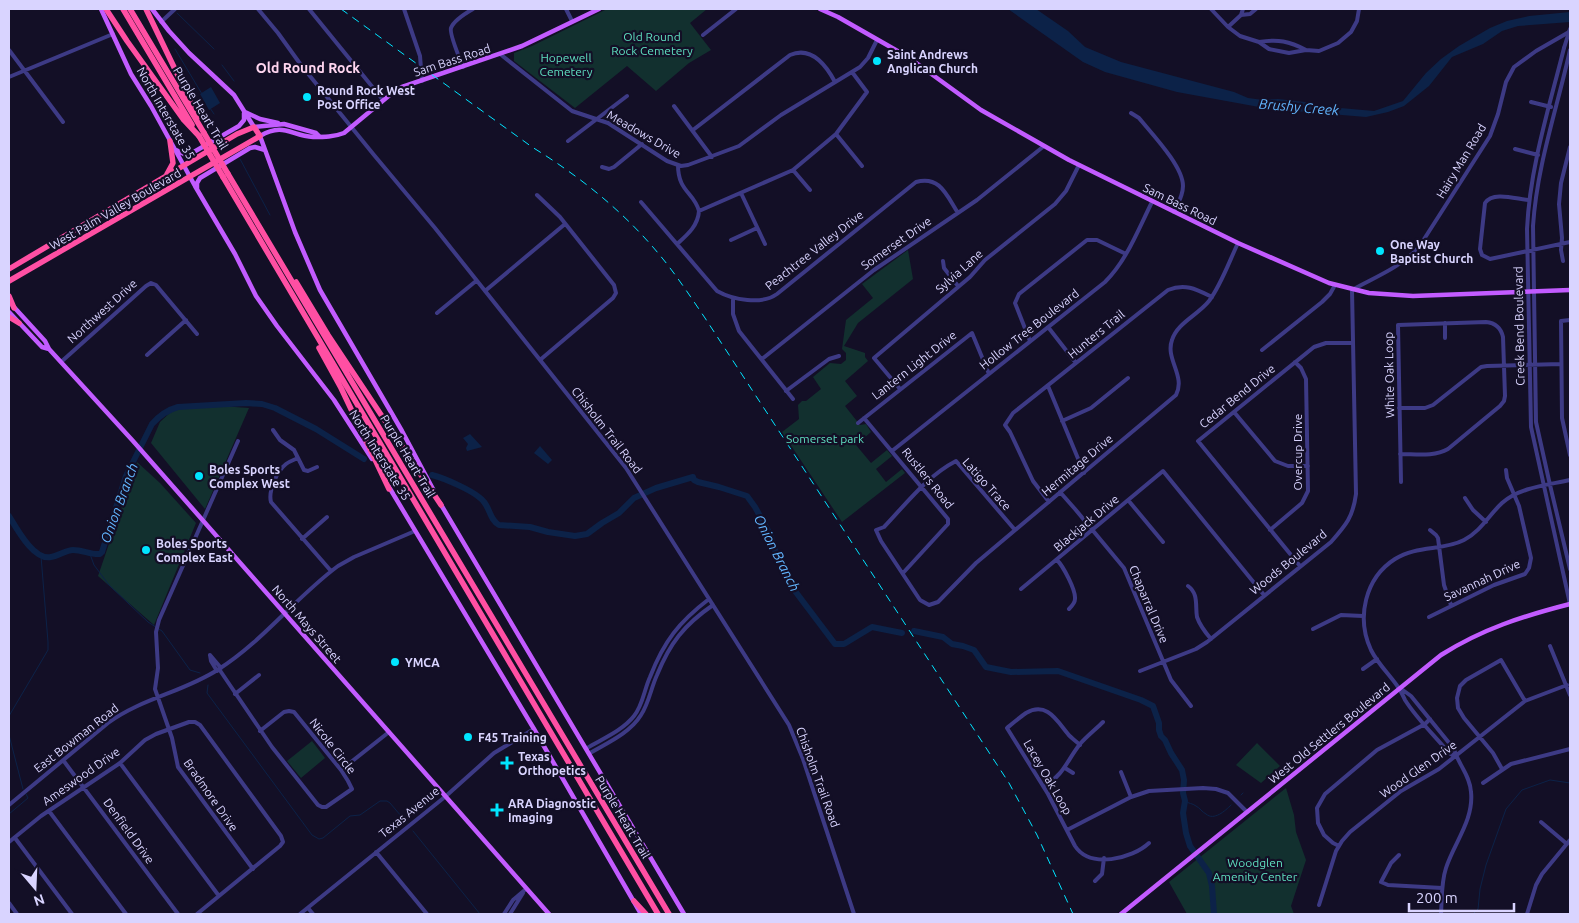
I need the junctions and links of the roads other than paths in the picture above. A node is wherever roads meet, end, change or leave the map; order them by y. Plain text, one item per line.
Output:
1 (101, 9) edge
2 (106, 9) edge
3 (123, 9) edge
4 (130, 9) edge
5 (146, 9) edge
6 (152, 9) edge
7 (176, 9) edge
8 (258, 9) edge
9 (309, 9) edge
10 (404, 9) edge
11 (473, 9) edge
12 (566, 9) edge
13 (599, 9) edge
14 (736, 9) edge
15 (820, 9) edge
16 (1211, 9) edge
17 (1243, 9) edge
18 (1256, 9) edge
19 (1359, 9) edge
20 (1241, 15) junction
21 (572, 21) junction
22 (161, 22) junction
23 (1228, 27) junction
24 (1570, 30) edge
25 (114, 34) junction
26 (703, 35) dead end
27 (877, 40) junction
28 (1259, 42) junction
29 (1564, 48) junction
30 (9, 50) edge
31 (1306, 50) junction
32 (1570, 50) edge
33 (500, 54) junction
34 (1560, 64) junction
35 (1569, 64) edge
36 (463, 67) junction
37 (24, 71) junction
38 (852, 72) junction
39 (9, 78) edge
40 (422, 81) junction
41 (835, 82) junction
42 (626, 96) dead end
43 (383, 100) junction
44 (1531, 102) dead end
45 (674, 106) dead end
46 (1550, 107) junction
47 (1555, 108) junction
48 (244, 111) junction
49 (1131, 113) dead end
50 (598, 118) junction
51 (63, 122) dead end
52 (284, 124) junction
53 (254, 127) junction
54 (351, 127) junction
55 (693, 130) junction
56 (836, 134) junction
57 (201, 135) junction
58 (260, 136) junction
59 (319, 136) junction
60 (170, 141) junction
61 (568, 141) dead end
62 (642, 144) junction
63 (1044, 146) junction
64 (1570, 147) edge
65 (1515, 149) dead end
66 (175, 150) junction
67 (265, 150) junction
68 (1537, 155) junction
69 (712, 157) junction
70 (1543, 157) junction
71 (184, 166) junction
72 (678, 166) junction
73 (862, 166) dead end
74 (1080, 166) junction
75 (602, 167) dead end
76 (793, 170) junction
77 (190, 176) junction
78 (225, 176) junction
79 (164, 178) junction
80 (197, 190) junction
81 (810, 190) dead end
82 (742, 193) junction
83 (537, 195) dead end
84 (1528, 200) junction
85 (641, 202) dead end
86 (1152, 202) junction
87 (699, 212) junction
88 (1174, 212) junction
89 (958, 213) junction
90 (98, 216) junction
91 (565, 224) junction
92 (79, 227) junction
93 (757, 228) junction
94 (89, 236) junction
95 (731, 240) dead end
96 (268, 241) junction
97 (1570, 242) edge
98 (1238, 243) junction
99 (677, 244) junction
100 (765, 244) dead end
101 (1561, 244) junction
102 (70, 246) junction
103 (1533, 250) junction
104 (1527, 251) junction
105 (1126, 254) junction
106 (943, 261) dead end
107 (1563, 261) dead end
108 (10, 267) edge
109 (278, 272) junction
110 (11, 280) edge
111 (476, 281) junction
112 (1335, 285) junction
113 (9, 286) edge
114 (958, 286) junction
115 (1352, 290) junction
116 (1570, 290) edge
117 (485, 291) junction
118 (1531, 292) junction
119 (9, 296) edge
120 (1212, 297) junction
121 (733, 298) junction
122 (9, 302) edge
123 (11, 310) edge
124 (437, 313) dead end
125 (9, 317) edge
126 (186, 320) junction
127 (1570, 320) edge
128 (19, 323) junction
129 (1445, 324) junction
130 (1048, 327) junction
131 (197, 334) dead end
132 (1445, 338) dead end
133 (1030, 342) junction
134 (1353, 343) junction
135 (49, 349) junction
136 (1262, 350) dead end
137 (147, 355) dead end
138 (839, 356) dead end
139 (762, 359) junction
140 (540, 360) junction
141 (61, 362) junction
142 (1295, 362) junction
143 (1076, 363) junction
144 (1561, 364) junction
145 (1504, 365) junction
146 (1532, 365) junction
147 (989, 374) junction
148 (1128, 378) dead end
149 (1048, 386) junction
150 (900, 389) junction
151 (786, 391) junction
152 (793, 399) dead end
153 (1399, 408) junction
154 (1234, 412) junction
155 (864, 418) junction
156 (1062, 421) junction
157 (858, 422) dead end
158 (274, 430) dead end
159 (238, 440) dead end
160 (892, 451) junction
161 (1400, 454) junction
162 (1570, 455) edge
163 (298, 458) junction
164 (1308, 466) junction
165 (317, 468) dead end
166 (1506, 470) dead end
167 (1084, 473) junction
168 (1570, 480) edge
169 (1401, 482) dead end
170 (1547, 486) junction
171 (922, 487) junction
172 (389, 489) junction
173 (1060, 492) junction
174 (1514, 495) junction
175 (1465, 498) dead end
176 (1128, 500) junction
177 (1049, 502) junction
178 (441, 505) junction
179 (327, 517) dead end
180 (203, 521) junction
181 (1486, 522) junction
182 (876, 530) joint
183 (1015, 530) junction
184 (1093, 530) junction
185 (1270, 530) junction
186 (1430, 530) dead end
187 (415, 531) junction
188 (302, 539) junction
189 (1163, 542) dead end
190 (1439, 546) junction
191 (1056, 560) junction
192 (1300, 566) junction
193 (1570, 569) edge
194 (330, 571) junction
195 (903, 573) junction
196 (1188, 586) dead end
197 (1021, 589) dead end
198 (1264, 595) junction
199 (710, 600) junction
200 (1570, 604) edge
201 (713, 605) junction
202 (1451, 605) junction
203 (1070, 610) dead end
204 (285, 614) junction
205 (1363, 616) junction
206 (1429, 617) dead end
207 (1313, 629) dead end
208 (1211, 639) junction
209 (1550, 646) dead end
210 (1377, 659) junction
211 (1163, 662) junction
212 (219, 669) junction
213 (1363, 669) dead end
214 (1140, 670) dead end
215 (259, 675) dead end
216 (1567, 685) junction
217 (1400, 688) junction
218 (236, 694) junction
219 (1570, 695) edge
220 (158, 697) junction
221 (1525, 701) junction
222 (1191, 706) dead end
223 (1430, 719) junction
224 (1103, 722) dead end
225 (1424, 724) junction
226 (169, 729) junction
227 (534, 729) junction
228 (260, 730) junction
229 (389, 732) junction
230 (607, 736) junction
231 (1479, 737) junction
232 (610, 741) junction
233 (1080, 745) junction
234 (586, 748) junction
235 (1570, 749) edge
236 (590, 753) junction
237 (1456, 757) junction
238 (63, 760) junction
239 (120, 763) junction
240 (1065, 768) junction
241 (1502, 769) junction
242 (341, 770) junction
243 (1121, 772) dead end
244 (1073, 773) dead end
245 (1483, 782) dead end
246 (85, 787) junction
247 (1044, 787) junction
248 (446, 796) junction
249 (1131, 797) junction
250 (9, 804) edge
251 (49, 811) junction
252 (1247, 812) junction
253 (1541, 822) dead end
254 (1067, 830) junction
255 (15, 838) junction
256 (9, 842) edge
257 (1568, 842) edge
258 (1149, 843) dead end
259 (1339, 846) junction
260 (376, 852) junction
261 (1399, 855) dead end
262 (1104, 858) junction
263 (253, 869) junction
264 (1095, 881) dead end
265 (1442, 888) junction
266 (526, 889) junction
267 (219, 896) junction
268 (634, 901) junction
269 (9, 903) edge
270 (1319, 905) dead end
271 (308, 908) junction
272 (11, 909) edge
273 (17, 914) edge
274 (72, 914) edge
275 (126, 914) edge
276 (178, 914) edge
277 (197, 914) edge
278 (300, 914) edge
279 (313, 914) edge
280 (426, 914) edge
281 (504, 914) edge
282 (510, 914) edge
283 (549, 914) edge
284 (641, 914) edge
285 (646, 914) edge
286 (658, 914) edge
287 (669, 914) edge
288 (684, 914) edge
289 (854, 914) edge
290 (1121, 914) edge
291 (1441, 914) edge
292 (1527, 914) edge

1 - 25 main road, North Interstate 35
2 - 57 highway
3 - 57 highway, Purple Heart Trail
4 - 57 highway, Purple Heart Trail
5 - 57 highway
6 - 22 main road
7 - 22 street
8 - 54 street, Chisholm Trail Road
9 - 43 street
10 - 40 street
11 - 36 street
12 - 21 street
13 - 21 main road, Sam Bass Road
14 - 26 street
15 - 27 main road, Sam Bass Road
16 - 23 street
17 - 20 street
18 - 20 street
19 - 31 street
20 - 23 street
21 - 33 main road, Sam Bass Road
22 - 48 main road
23 - 28 street
24 - 29 street, Creek Bend Boulevard, bridge
24 - 115 street, Hairy Man Road, bridge
25 - 37 street
25 - 60 main road, North Interstate 35
27 - 38 street, Meadows Drive
27 - 63 main road, Sam Bass Road
28 - 31 street
28 - 31 street
29 - 34 street, Creek Bend Boulevard
29 - 35 street, Creek Bend Boulevard
30 - 37 street
32 - 35 street, Creek Bend Boulevard
33 - 36 main road, Sam Bass Road
33 - 50 street, Meadows Drive
34 - 35 street
34 - 46 street, Creek Bend Boulevard
35 - 47 street, Creek Bend Boulevard
36 - 40 main road, Sam Bass Road
37 - 39 street
37 - 51 street
38 - 41 street, Meadows Drive
38 - 56 street
40 - 43 main road, Sam Bass Road
41 - 55 street
41 - 69 street, Meadows Drive
42 - 50 street
43 - 54 main road, Sam Bass Road
44 - 46 street
45 - 55 street
46 - 47 street
46 - 68 street, Creek Bend Boulevard
47 - 70 street, Creek Bend Boulevard
48 - 52 main road
48 - 53 main road
48 - 66 main road
49 - 88 street
50 - 61 street
50 - 62 street, Meadows Drive
52 - 53 main road, Sam Bass Road
52 - 59 main road, Sam Bass Road
53 - 58 highway
53 - 71 highway, West Palm Valley Boulevard
54 - 59 main road, Sam Bass Road
54 - 111 street, Chisholm Trail Road
55 - 69 street
56 - 73 street
56 - 76 street
57 - 78 highway, Purple Heart Trail, bridge
58 - 59 main road, Sam Bass Road
58 - 67 main road
58 - 77 highway, West Palm Valley Boulevard
60 - 66 main road, North Interstate 35
60 - 79 highway
62 - 72 street, Meadows Drive
62 - 75 street
63 - 74 main road, Sam Bass Road
63 - 89 street, Somerset Drive
64 - 101 street
65 - 68 street
66 - 71 main road, North Interstate 35
67 - 80 main road
67 - 178 main road
68 - 70 street
68 - 84 street, Creek Bend Boulevard
69 - 72 street, Meadows Drive
70 - 103 street, Creek Bend Boulevard
71 - 77 main road, North Interstate 35
71 - 79 highway, West Palm Valley Boulevard
72 - 87 street
74 - 86 main road, Sam Bass Road
74 - 114 street, Sylvia Lane
76 - 81 street
76 - 82 street
77 - 80 main road, North Interstate 35
77 - 94 highway, West Palm Valley Boulevard
78 - 96 highway, Purple Heart Trail
78 - 109 highway, Purple Heart Trail
79 - 90 highway, West Palm Valley Boulevard
80 - 172 main road, North Interstate 35
82 - 87 street
82 - 93 street
83 - 91 street
84 - 104 street, Creek Bend Boulevard
84 - 104 street
85 - 99 street, Peachtree Valley Drive
86 - 88 main road, Sam Bass Road
86 - 105 street, Hollow Tree Boulevard
87 - 99 street
88 - 98 main road, Sam Bass Road
89 - 121 street, Peachtree Valley Drive
89 - 139 street, Somerset Drive
90 - 92 highway, West Palm Valley Boulevard
90 - 94 highway
91 - 117 street
91 - 140 street
92 - 102 highway
92 - 108 highway, West Palm Valley Boulevard
93 - 95 street
93 - 100 street
94 - 102 highway, West Palm Valley Boulevard
96 - 178 highway
96 - 287 highway, Purple Heart Trail
97 - 101 street
98 - 112 main road, Sam Bass Road
98 - 120 street, Hermitage Drive
99 - 121 street, Peachtree Valley Drive
101 - 103 street
101 - 107 street
102 - 110 highway, West Palm Valley Boulevard
103 - 104 street
103 - 118 street, Creek Bend Boulevard
104 - 118 street, Creek Bend Boulevard
105 - 130 street, Hollow Tree Boulevard
105 - 133 street
106 - 114 street
109 - 172 highway
109 - 286 highway, Purple Heart Trail
110 - 113 highway
111 - 117 street, Chisholm Trail Road
111 - 124 street
112 - 115 main road, Sam Bass Road
112 - 136 street
114 - 150 street, Sylvia Lane
115 - 118 main road, Sam Bass Road
115 - 134 street, Woods Boulevard
116 - 118 main road, Sam Bass Road
117 - 140 street, Chisholm Trail Road
118 - 146 street, Creek Bend Boulevard
119 - 123 highway
120 - 143 street, Hunters Trail
120 - 167 street, Hermitage Drive
121 - 139 street
122 - 123 main road, North Mays Street
123 - 128 main road, North Mays Street
123 - 135 main road, North Mays Street
125 - 128 highway
126 - 131 street, Northwest Drive
126 - 137 street
126 - 141 street, Northwest Drive
127 - 144 street
128 - 135 main road, North Mays Street
129 - 132 street
129 - 145 street, White Oak Loop
129 - 153 street, White Oak Loop
130 - 133 street, Hollow Tree Boulevard
130 - 143 street
133 - 147 street, Hollow Tree Boulevard
134 - 142 street, Cedar Bend Drive
134 - 192 street, Woods Boulevard
135 - 141 main road, North Mays Street
138 - 151 street
139 - 151 street
140 - 199 street, Chisholm Trail Road
141 - 180 main road, North Mays Street
142 - 154 street, Cedar Bend Drive
142 - 164 street, Overcup Drive
143 - 149 street, Hunters Trail
144 - 146 street
144 - 162 street
145 - 146 street
145 - 153 street
145 - 161 street, White Oak Loop
146 - 170 street, Creek Bend Boulevard
147 - 150 street, Lantern Light Drive
147 - 160 street, Hollow Tree Boulevard
148 - 156 street
149 - 156 street
149 - 177 street, Hunters Trail
150 - 155 street, Lantern Light Drive
151 - 152 street
153 - 161 street, White Oak Loop
154 - 164 street
154 - 185 street, Cedar Bend Drive
155 - 157 street, Lantern Light Drive
155 - 160 street, Rustlers Road
156 - 167 street
158 - 163 street
159 - 180 street, Bradmore Drive
160 - 171 street, Rustlers Road
161 - 169 street
163 - 165 street
163 - 188 street
164 - 185 street, Overcup Drive
166 - 174 street
167 - 173 street, Hermitage Drive
168 - 170 street
170 - 174 street
170 - 193 street, Creek Bend Boulevard
170 - 200 street, Creek Bend Boulevard
171 - 182 street, Latigo Trace
171 - 183 street, Latigo Trace
171 - 195 street, Rustlers Road
172 - 187 main road, North Interstate 35
173 - 177 street, Hermitage Drive
173 - 184 street, Chaparral Drive
174 - 181 street
174 - 202 street, Savannah Drive
175 - 181 street
176 - 184 street, Blackjack Drive
176 - 189 street
176 - 198 street, Blackjack Drive
177 - 183 street, Hermitage Drive
178 - 234 main road
179 - 188 street
180 - 204 main road, North Mays Street
180 - 220 street, Bradmore Drive
181 - 190 street
182 - 195 street, Hermitage Drive
183 - 195 street, Hermitage Drive
184 - 191 street, Blackjack Drive
184 - 211 street, Chaparral Drive
185 - 192 street, Cedar Bend Drive
186 - 190 street
187 - 194 street, East Bowman Road
187 - 227 main road, North Interstate 35
188 - 194 street
190 - 202 street
190 - 205 street
191 - 197 street, Blackjack Drive
191 - 203 street
192 - 198 street, Woods Boulevard
194 - 204 street, East Bowman Road
196 - 208 street
198 - 208 street, Woods Boulevard
199 - 201 street, Chisholm Trail Road
199 - 230 street
200 - 217 main road, West Old Settlers Boulevard
201 - 232 street
201 - 289 street, Chisholm Trail Road
202 - 206 street, Savannah Drive
204 - 212 street, East Bowman Road
204 - 229 main road, North Mays Street
205 - 207 street
205 - 210 street
208 - 211 street, Woods Boulevard
209 - 216 street
210 - 213 street
210 - 217 street
211 - 214 street, Woods Boulevard
211 - 222 street, Chaparral Drive
212 - 218 street, Nicole Circle
212 - 220 street, East Bowman Road
215 - 218 street
216 - 219 street
216 - 221 street, Wood Glen Drive
217 - 223 street
217 - 225 street
217 - 252 main road, West Old Settlers Boulevard
218 - 228 street, Nicole Circle
220 - 226 street, Bradmore Drive
220 - 238 street, East Bowman Road
221 - 231 street, Wood Glen Drive
221 - 231 street
223 - 225 street
223 - 237 street
224 - 233 street
225 - 237 street
225 - 259 street
226 - 239 street, Ameswood Drive
226 - 263 street, Bradmore Drive
226 - 263 street, Ameswood Drive
227 - 248 street, Texas Avenue
227 - 268 main road, North Interstate 35
228 - 242 street, Nicole Circle
228 - 242 street, Nicole Circle
229 - 242 street
229 - 248 main road, North Mays Street
230 - 232 street
230 - 234 street
231 - 237 street, Wood Glen Drive
231 - 241 street
232 - 236 street
233 - 240 street
233 - 247 street, Lacey Oak Loop
234 - 236 main road
235 - 241 street
236 - 288 main road
237 - 259 street, Wood Glen Drive
237 - 265 street
238 - 246 street, Denfield Drive
238 - 250 street, East Bowman Road
239 - 246 street, Ameswood Drive
239 - 267 street
240 - 244 street
240 - 247 street
241 - 245 street
243 - 249 street
246 - 251 street, Ameswood Drive
246 - 276 street, Denfield Drive
247 - 254 street, Lacey Oak Loop
248 - 260 street, Texas Avenue
248 - 266 main road, North Mays Street
249 - 252 street
249 - 254 street
251 - 255 street, Ameswood Drive
251 - 275 street
252 - 290 main road, West Old Settlers Boulevard
253 - 257 street
254 - 262 street, Lacey Oak Loop
255 - 256 street, Ameswood Drive
255 - 274 street
257 - 292 street
258 - 262 street, Lacey Oak Loop
259 - 270 street, Wood Glen Drive
260 - 271 street, Texas Avenue
260 - 280 street
261 - 265 street
262 - 264 street
263 - 267 street
265 - 291 street
266 - 281 street
266 - 282 street
266 - 283 main road, North Mays Street
267 - 277 street
268 - 284 main road, North Interstate 35
268 - 285 highway
269 - 272 street
271 - 278 street, Texas Avenue
271 - 279 street
272 - 273 street

